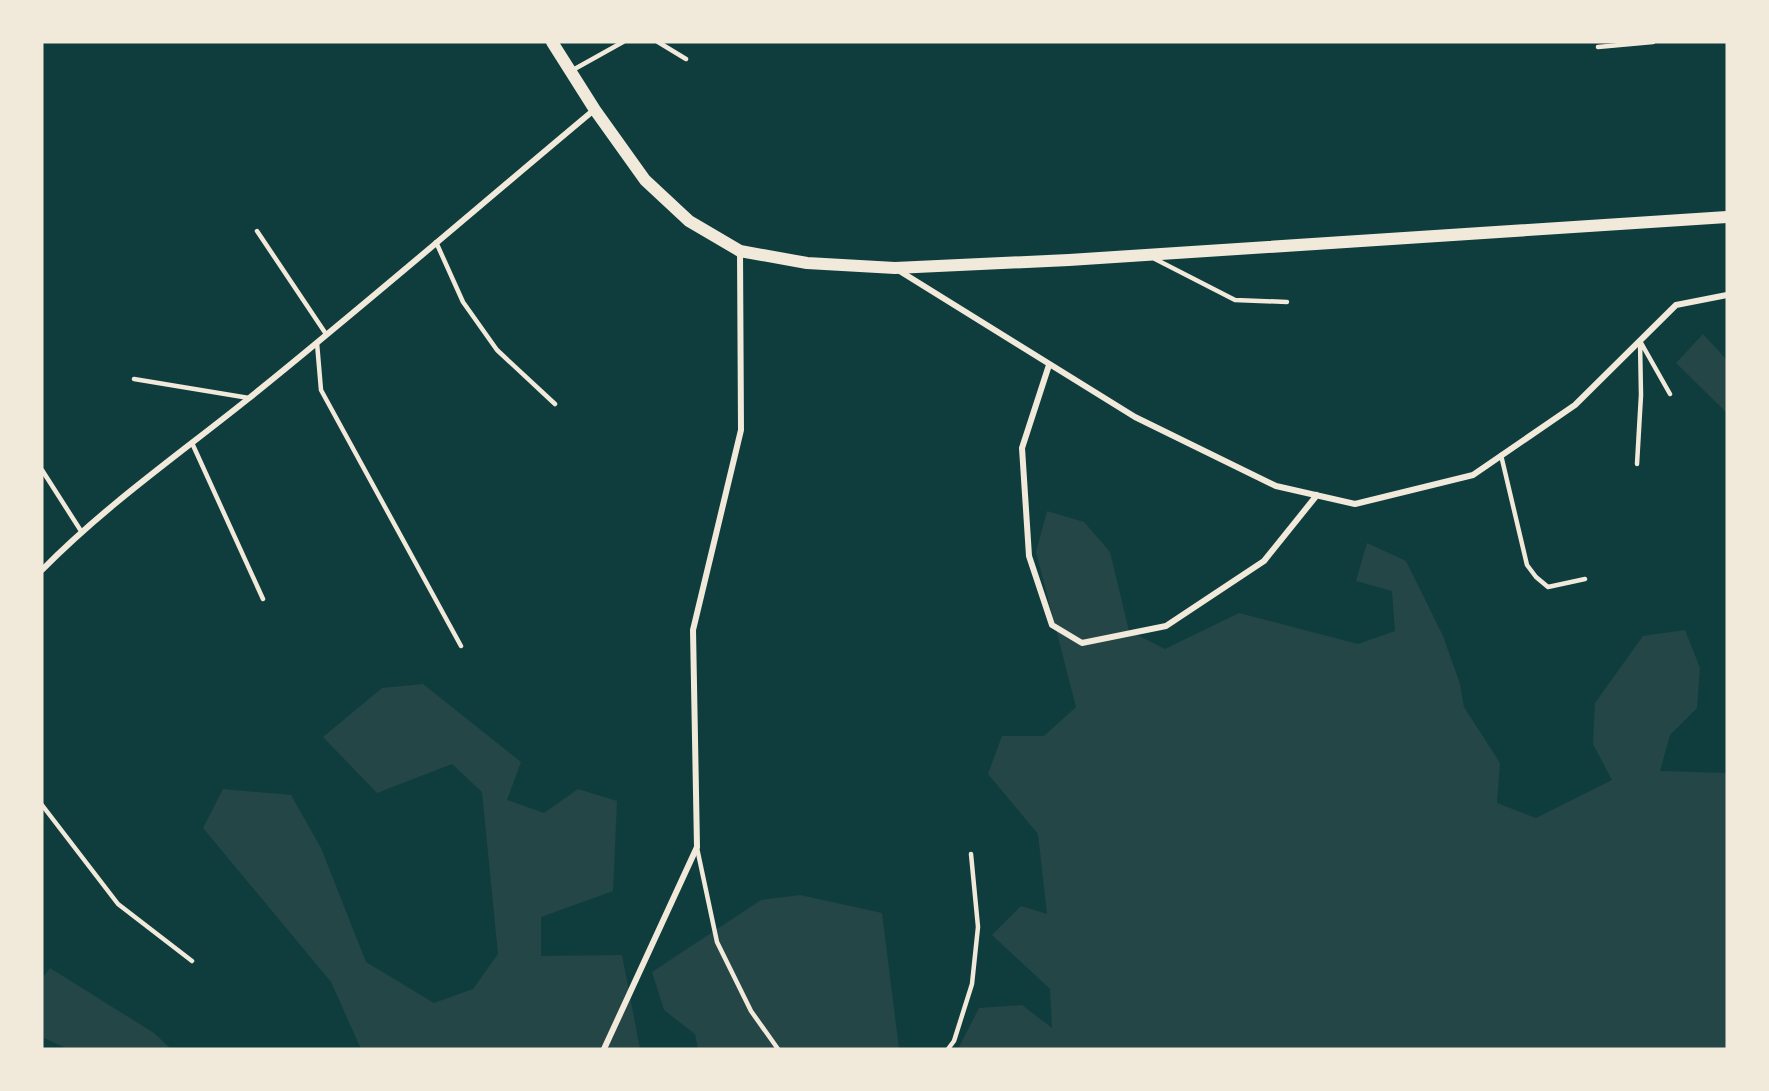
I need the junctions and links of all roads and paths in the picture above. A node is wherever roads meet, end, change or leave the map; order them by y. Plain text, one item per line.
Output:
1 (552, 42) edge
2 (623, 42) edge
3 (658, 42) edge
4 (1653, 42) edge
5 (1598, 47) dead end
6 (686, 59) dead end
7 (570, 71) junction
8 (595, 110) junction
9 (1727, 217) edge
10 (257, 231) dead end
11 (435, 242) junction
12 (740, 251) junction
13 (1147, 254) junction
14 (896, 268) junction
15 (1727, 295) edge
16 (1287, 302) dead end
17 (326, 334) junction
18 (1641, 341) junction
19 (316, 342) junction
20 (1049, 365) junction
21 (134, 379) dead end
22 (1670, 394) dead end
23 (249, 398) junction
24 (555, 404) dead end
25 (192, 443) junction
26 (1502, 455) junction
27 (1637, 465) dead end
28 (42, 470) edge
29 (1317, 495) junction
30 (81, 531) junction
31 (42, 570) edge
32 (1585, 579) dead end
33 (263, 599) dead end
34 (461, 646) dead end
35 (42, 805) edge
36 (697, 847) junction
37 (971, 854) dead end
38 (192, 961) dead end
39 (604, 1049) edge
40 (778, 1049) edge
41 (948, 1049) edge

1 - 7 main road
2 - 7 lane
3 - 6 lane
4 - 5 lane
7 - 8 main road
8 - 11 street
8 - 12 main road
9 - 13 main road
10 - 17 lane
11 - 17 street
11 - 24 lane
12 - 14 main road
12 - 36 street
13 - 14 main road
13 - 16 lane
14 - 20 street
15 - 18 street
17 - 19 street
18 - 22 lane
18 - 26 street
18 - 27 lane
19 - 23 street
19 - 34 lane
20 - 29 street
20 - 29 street
21 - 23 lane
23 - 25 street
25 - 30 street
25 - 33 lane
26 - 29 street
26 - 32 lane
28 - 30 lane
30 - 31 street
35 - 38 lane
36 - 39 street
36 - 40 lane
37 - 41 lane

